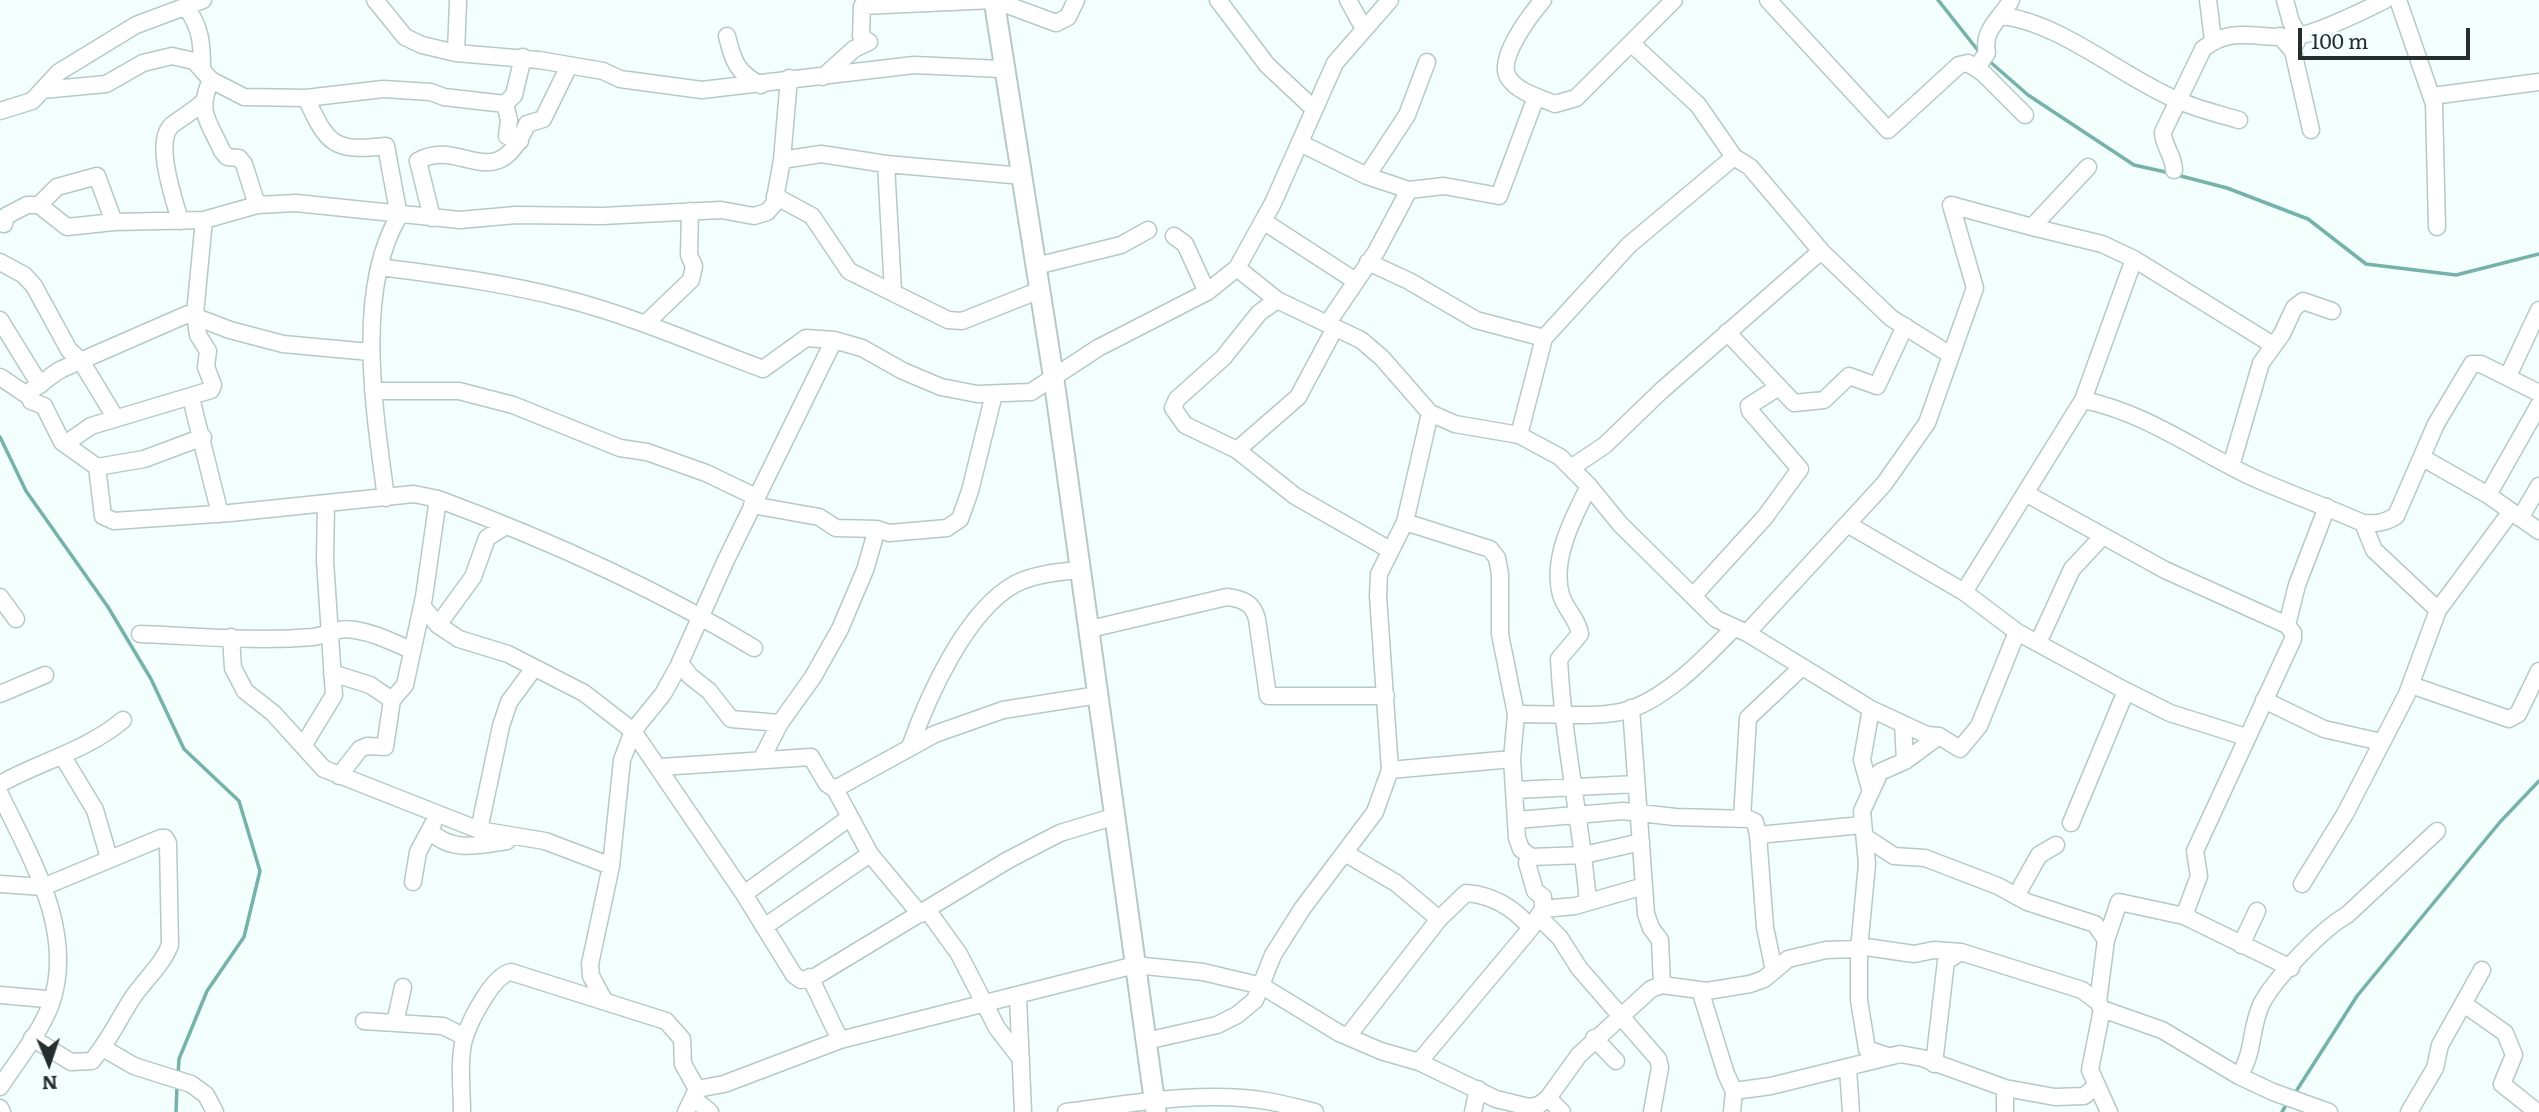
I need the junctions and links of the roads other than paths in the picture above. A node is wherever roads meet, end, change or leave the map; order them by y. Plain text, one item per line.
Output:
1 (203, 0) edge
2 (375, 0) edge
3 (994, 0) edge
4 (1076, 0) edge
5 (1218, 0) edge
6 (1348, 0) edge
7 (1390, 0) edge
8 (1543, 0) edge
9 (1674, 0) edge
10 (1768, 0) edge
11 (2208, 0) edge
12 (2285, 0) edge
13 (2385, 0) edge
14 (2398, 0) edge
15 (458, 2) edge
16 (913, 2) edge
17 (186, 7) junction
18 (2009, 9) edge
19 (1364, 29) junction
20 (727, 36) dead end
21 (2280, 36) junction
22 (2299, 36) junction
23 (2213, 40) junction
24 (1632, 44) junction
25 (2293, 51) junction
26 (456, 53) junction
27 (523, 57) junction
28 (1427, 62) dead end
29 (569, 66) junction
30 (1976, 68) junction
31 (1002, 69) junction
32 (206, 74) junction
33 (823, 77) junction
34 (789, 78) junction
35 (2539, 82) edge
36 (761, 85) junction
37 (42, 90) junction
38 (2432, 96) junction
39 (306, 97) junction
40 (1536, 97) junction
41 (2177, 100) junction
42 (203, 102) junction
43 (505, 104) junction
44 (1314, 109) junction
45 (0, 111) edge
46 (2025, 115) dead end
47 (2239, 120) dead end
48 (2311, 130) dead end
49 (520, 141) junction
50 (1300, 143) junction
51 (1734, 157) junction
52 (782, 160) junction
53 (886, 164) junction
54 (2088, 167) dead end
55 (2174, 170) dead end
56 (1023, 176) junction
57 (1367, 176) junction
58 (1409, 190) junction
59 (775, 196) junction
60 (39, 205) junction
61 (257, 205) junction
62 (690, 211) junction
63 (399, 216) junction
64 (432, 218) junction
65 (204, 220) junction
66 (1263, 221) junction
67 (114, 222) junction
68 (180, 222) junction
69 (5, 224) dead end
70 (2437, 227) dead end
71 (2032, 228) junction
72 (1148, 230) dead end
73 (1174, 236) dead end
74 (1821, 251) junction
75 (2134, 259) junction
76 (1368, 262) junction
77 (5, 265) edge
78 (1036, 266) junction
79 (380, 267) junction
80 (1237, 268) junction
81 (1354, 280) junction
82 (0, 282) edge
83 (1040, 290) junction
84 (893, 291) junction
85 (1207, 292) junction
86 (1277, 300) junction
87 (2332, 311) dead end
88 (195, 314) junction
89 (2537, 317) edge
90 (0, 320) edge
91 (645, 324) junction
92 (1331, 326) junction
93 (1905, 326) junction
94 (1727, 332) junction
95 (1544, 338) junction
96 (834, 340) junction
97 (2273, 345) junction
98 (370, 352) junction
99 (1949, 354) junction
100 (81, 361) junction
101 (2508, 376) junction
102 (0, 377) edge
103 (1054, 380) junction
104 (1777, 388) junction
105 (35, 391) junction
106 (373, 391) junction
107 (2539, 393) edge
108 (994, 394) junction
109 (191, 398) junction
110 (2083, 400) junction
111 (2539, 405) edge
112 (1430, 413) junction
113 (115, 417) junction
114 (1519, 435) junction
115 (202, 437) junction
116 (65, 444) junction
117 (1237, 450) junction
118 (2423, 458) junction
119 (2231, 466) junction
120 (97, 467) junction
121 (1571, 468) junction
122 (1589, 486) junction
123 (2539, 486) edge
124 (2027, 494) junction
125 (2488, 495) junction
126 (386, 498) junction
127 (438, 499) junction
128 (754, 501) junction
129 (326, 503) junction
130 (2327, 507) junction
131 (220, 514) junction
132 (2515, 516) junction
133 (1405, 522) junction
134 (2363, 523) junction
135 (1849, 524) junction
136 (503, 527) junction
137 (877, 529) junction
138 (2539, 531) edge
139 (2102, 537) junction
140 (1391, 550) junction
141 (1079, 569) junction
142 (1964, 592) junction
143 (1694, 595) junction
144 (0, 597) edge
145 (422, 606) junction
146 (2438, 610) junction
147 (701, 616) junction
148 (16, 619) dead end
149 (438, 625) junction
150 (2287, 625) junction
151 (1090, 629) junction
152 (329, 630) junction
153 (1740, 631) junction
154 (2017, 632) junction
155 (139, 634) dead end
156 (231, 637) junction
157 (2038, 643) junction
158 (754, 648) dead end
159 (411, 650) junction
160 (680, 663) junction
161 (1802, 667) junction
162 (534, 668) junction
163 (2539, 671) edge
164 (332, 673) junction
165 (45, 676) dead end
166 (2411, 685) junction
167 (2126, 691) junction
168 (0, 694) edge
169 (1098, 695) junction
170 (1386, 696) junction
171 (392, 700) junction
172 (2264, 700) junction
173 (1631, 708) junction
174 (1871, 709) junction
175 (1562, 713) junction
176 (1516, 714) junction
177 (123, 720) dead end
178 (779, 723) junction
179 (918, 724) junction
180 (1903, 724) junction
181 (634, 731) junction
182 (935, 734) junction
183 (1939, 736) junction
184 (2246, 737) junction
185 (2381, 742) junction
186 (303, 746) junction
187 (910, 747) junction
188 (63, 757) junction
189 (1512, 759) junction
190 (761, 760) junction
191 (1905, 761) junction
192 (661, 767) junction
193 (1390, 770) junction
194 (339, 776) junction
195 (0, 782) edge
196 (1636, 784) junction
197 (1573, 787) junction
198 (835, 789) junction
199 (1516, 790) junction
200 (1871, 792) junction
201 (0, 794) edge
202 (1637, 811) junction
203 (1577, 813) junction
204 (437, 815) junction
205 (1116, 817) junction
206 (849, 818) junction
207 (1742, 818) junction
208 (1517, 820) junction
209 (2071, 823) dead end
210 (479, 830) junction
211 (430, 831) junction
212 (1863, 831) junction
213 (2438, 831) dead end
214 (1758, 835) junction
215 (523, 839) junction
216 (1640, 842) junction
217 (2056, 845) dead end
218 (1345, 853) junction
219 (870, 854) junction
220 (1584, 855) junction
221 (1531, 857) junction
222 (109, 858) junction
223 (611, 866) junction
224 (412, 882) dead end
225 (0, 884) edge
226 (2302, 884) dead end
227 (1644, 886) junction
228 (43, 887) junction
229 (744, 894) junction
230 (2016, 896) junction
231 (1588, 902) junction
232 (2257, 911) dead end
233 (924, 913) junction
234 (2184, 916) junction
235 (1538, 917) junction
236 (2114, 917) junction
237 (1439, 919) junction
238 (2095, 924) junction
239 (764, 927) junction
240 (2106, 940) junction
241 (2241, 945) junction
242 (1859, 948) junction
243 (1961, 952) junction
244 (1135, 965) junction
245 (2291, 968) junction
246 (2482, 970) dead end
247 (1774, 971) junction
248 (810, 977) junction
249 (1662, 985) junction
250 (1262, 986) junction
251 (403, 987) dead end
252 (1700, 990) junction
253 (0, 995) edge
254 (1018, 997) junction
255 (603, 999) junction
256 (982, 1003) junction
257 (2465, 1004) junction
258 (50, 1006) junction
259 (2100, 1006) junction
260 (1621, 1015) junction
261 (364, 1021) dead end
262 (395, 1023) junction
263 (1348, 1036) junction
264 (464, 1037) junction
265 (32, 1038) junction
266 (1594, 1038) junction
267 (840, 1040) junction
268 (1146, 1041) junction
269 (103, 1048) junction
270 (1888, 1056) junction
271 (1021, 1059) junction
272 (1616, 1061) dead end
273 (1419, 1062) junction
274 (1934, 1064) junction
275 (1848, 1069) junction
276 (2239, 1076) junction
277 (2097, 1085) junction
278 (0, 1087) edge
279 (2006, 1088) junction
280 (1478, 1089) junction
281 (1734, 1091) junction
282 (1548, 1098) junction
283 (692, 1100) edge
284 (1155, 1106) edge
285 (1258, 1106) edge
286 (215, 1112) edge
287 (462, 1112) edge
288 (710, 1112) edge
289 (1023, 1112) edge
290 (1066, 1112) edge
291 (1315, 1112) edge
292 (1473, 1112) edge
293 (1562, 1112) edge
294 (1652, 1112) edge
295 (1732, 1112) edge
296 (1851, 1112) edge
297 (2005, 1112) edge
298 (2109, 1112) edge
299 (2329, 1112) edge
300 (2409, 1112) edge
301 (2537, 1112) edge

1 - 17 street
2 - 26 street
3 - 4 street
3 - 16 street
3 - 31 main road
5 - 44 street
6 - 19 street
7 - 19 street
8 - 40 street
9 - 24 street
10 - 30 street
11 - 23 street
12 - 22 street
13 - 22 street
14 - 38 street
15 - 26 street
16 - 33 street
17 - 32 street
17 - 37 street
18 - 30 street
18 - 41 street
19 - 44 street
20 - 36 street
21 - 22 street
21 - 23 street
21 - 25 street
22 - 25 street
23 - 41 street
24 - 40 street
24 - 51 street
25 - 48 street
26 - 27 street
27 - 29 street
27 - 43 street
28 - 57 street
29 - 36 street
29 - 49 street
30 - 46 street
31 - 33 street
31 - 56 main road
32 - 37 street
32 - 39 street
32 - 42 street
33 - 34 street
34 - 36 street
34 - 52 street
35 - 38 street
37 - 45 street
38 - 70 street
39 - 43 street
39 - 63 street
40 - 58 street
41 - 47 street
41 - 55 street
42 - 61 street
42 - 68 street
43 - 49 street
44 - 50 street
49 - 64 street
50 - 57 street
50 - 66 street
51 - 74 street
51 - 95 street
52 - 53 street
52 - 59 street
53 - 56 street
53 - 84 street
54 - 71 street
56 - 78 main road
57 - 58 street
58 - 76 street
59 - 62 street
59 - 84 street
60 - 67 street
60 - 67 street
60 - 69 street
61 - 63 street
61 - 65 street
62 - 64 street
62 - 91 street
63 - 64 street
63 - 79 street
65 - 68 street
65 - 88 street
66 - 80 street
66 - 81 street
67 - 68 street
71 - 75 street
71 - 99 street
72 - 78 street
73 - 85 street
74 - 93 street
74 - 94 street
75 - 97 street
75 - 110 street
76 - 81 street
76 - 95 street
77 - 82 street
77 - 100 street
78 - 83 main road
79 - 91 street
79 - 98 street
80 - 85 street
80 - 86 street
81 - 92 street
83 - 84 street
83 - 103 main road
85 - 103 street
86 - 92 street
86 - 117 street
87 - 97 street
88 - 98 street
88 - 100 street
88 - 109 street
89 - 101 street
90 - 105 street
91 - 96 street
92 - 112 street
92 - 117 street
93 - 99 street
93 - 104 street
94 - 104 street
94 - 121 street
95 - 114 street
96 - 108 street
96 - 128 street
97 - 119 street
98 - 106 street
99 - 135 street
100 - 105 street
100 - 113 street
101 - 107 street
101 - 118 street
102 - 105 street
103 - 108 street
103 - 141 main road
104 - 143 street
105 - 116 street
106 - 126 street
106 - 128 street
108 - 137 street
109 - 113 street
109 - 115 street
110 - 119 street
110 - 124 street
111 - 125 street
112 - 114 street
112 - 133 street
113 - 116 street
114 - 121 street
115 - 120 street
115 - 131 street
116 - 120 street
117 - 140 street
118 - 125 street
118 - 134 street
119 - 130 street
120 - 131 street
121 - 122 street
122 - 143 street
122 - 175 street
123 - 132 street
124 - 139 street
124 - 142 street
125 - 132 street
126 - 127 street
126 - 129 street
127 - 136 street
127 - 145 street
128 - 137 street
128 - 147 street
129 - 131 street
129 - 152 street
130 - 134 street
130 - 150 street
132 - 138 street
132 - 146 street
133 - 140 street
133 - 176 street
134 - 146 street
135 - 142 street
135 - 153 street
136 - 147 street
136 - 149 street
137 - 178 street
139 - 150 street
139 - 157 street
140 - 170 street
141 - 151 main road
141 - 179 street
142 - 154 street
143 - 153 street
144 - 148 street
145 - 149 street
145 - 159 street
146 - 166 street
147 - 158 street
147 - 160 street
149 - 162 street
150 - 172 street
151 - 169 main road
151 - 170 street
152 - 156 street
152 - 159 street
152 - 164 street
153 - 161 street
153 - 173 street
154 - 157 street
154 - 183 street
155 - 156 street
156 - 186 street
157 - 167 street
159 - 171 street
160 - 178 street
160 - 181 street
161 - 174 street
161 - 207 street
162 - 181 street
162 - 210 street
163 - 166 street
164 - 171 street
164 - 186 street
165 - 168 street
166 - 185 street
167 - 184 street
167 - 209 street
169 - 182 street
169 - 205 main road
170 - 193 street
171 - 194 street
172 - 184 street
172 - 185 street
173 - 175 street
173 - 196 street
174 - 180 street
174 - 200 street
175 - 176 street
175 - 197 street
176 - 189 street
177 - 188 street
178 - 190 street
179 - 182 street
179 - 187 street
180 - 183 street
180 - 191 street
181 - 192 street
181 - 223 street
182 - 187 street
183 - 191 street
184 - 234 street
185 - 226 street
186 - 194 street
187 - 198 street
188 - 195 street
188 - 222 street
189 - 193 street
189 - 199 street
190 - 192 street
190 - 198 street
191 - 200 street
192 - 229 street
193 - 218 street
194 - 204 street
196 - 197 street
196 - 202 street
197 - 199 street
197 - 203 street
198 - 206 street
199 - 208 street
200 - 212 street
201 - 228 street
202 - 203 street
202 - 207 street
202 - 216 street
203 - 208 street
203 - 220 street
204 - 210 street
204 - 211 street
205 - 233 street
205 - 244 main road
206 - 219 street
206 - 229 street
207 - 214 street
208 - 221 street
210 - 215 street
211 - 215 street
211 - 224 street
212 - 214 street
212 - 230 street
212 - 242 street
213 - 245 street
214 - 247 street
215 - 223 street
216 - 220 street
216 - 227 street
217 - 230 street
218 - 237 street
218 - 250 street
219 - 233 street
219 - 239 street
220 - 221 street
220 - 231 street
221 - 235 street
222 - 228 street
222 - 269 street
223 - 255 street
225 - 228 street
227 - 231 street
227 - 249 street
228 - 258 street
229 - 239 street
230 - 238 street
231 - 235 street
232 - 241 street
233 - 248 street
233 - 256 street
234 - 236 street
234 - 241 street
235 - 237 street
235 - 260 street
235 - 273 street
236 - 238 street
236 - 240 street
237 - 263 street
238 - 240 street
239 - 248 street
240 - 259 street
241 - 245 street
242 - 243 street
242 - 247 street
242 - 270 street
243 - 259 street
243 - 274 street
244 - 250 street
244 - 254 street
244 - 268 main road
245 - 276 street
246 - 257 street
247 - 252 street
248 - 267 street
249 - 252 street
249 - 260 street
250 - 263 street
250 - 268 street
251 - 262 street
252 - 281 street
253 - 258 street
254 - 256 street
254 - 271 street
255 - 264 street
255 - 283 street
256 - 267 street
256 - 271 street
257 - 300 street
257 - 301 street
258 - 265 street
259 - 276 street
259 - 277 street
260 - 266 street
260 - 294 street
261 - 262 street
262 - 264 street
263 - 273 street
264 - 287 street
265 - 269 street
265 - 278 street
266 - 272 street
266 - 282 street
267 - 283 street
268 - 284 main road
269 - 286 street
270 - 274 street
270 - 275 street
271 - 289 street
273 - 280 street
274 - 279 street
275 - 281 street
275 - 296 street
276 - 299 street
277 - 279 street
277 - 298 street
279 - 297 street
280 - 282 street
280 - 292 street
281 - 295 street
282 - 293 street
283 - 288 street
284 - 285 street
284 - 290 street
285 - 291 street

